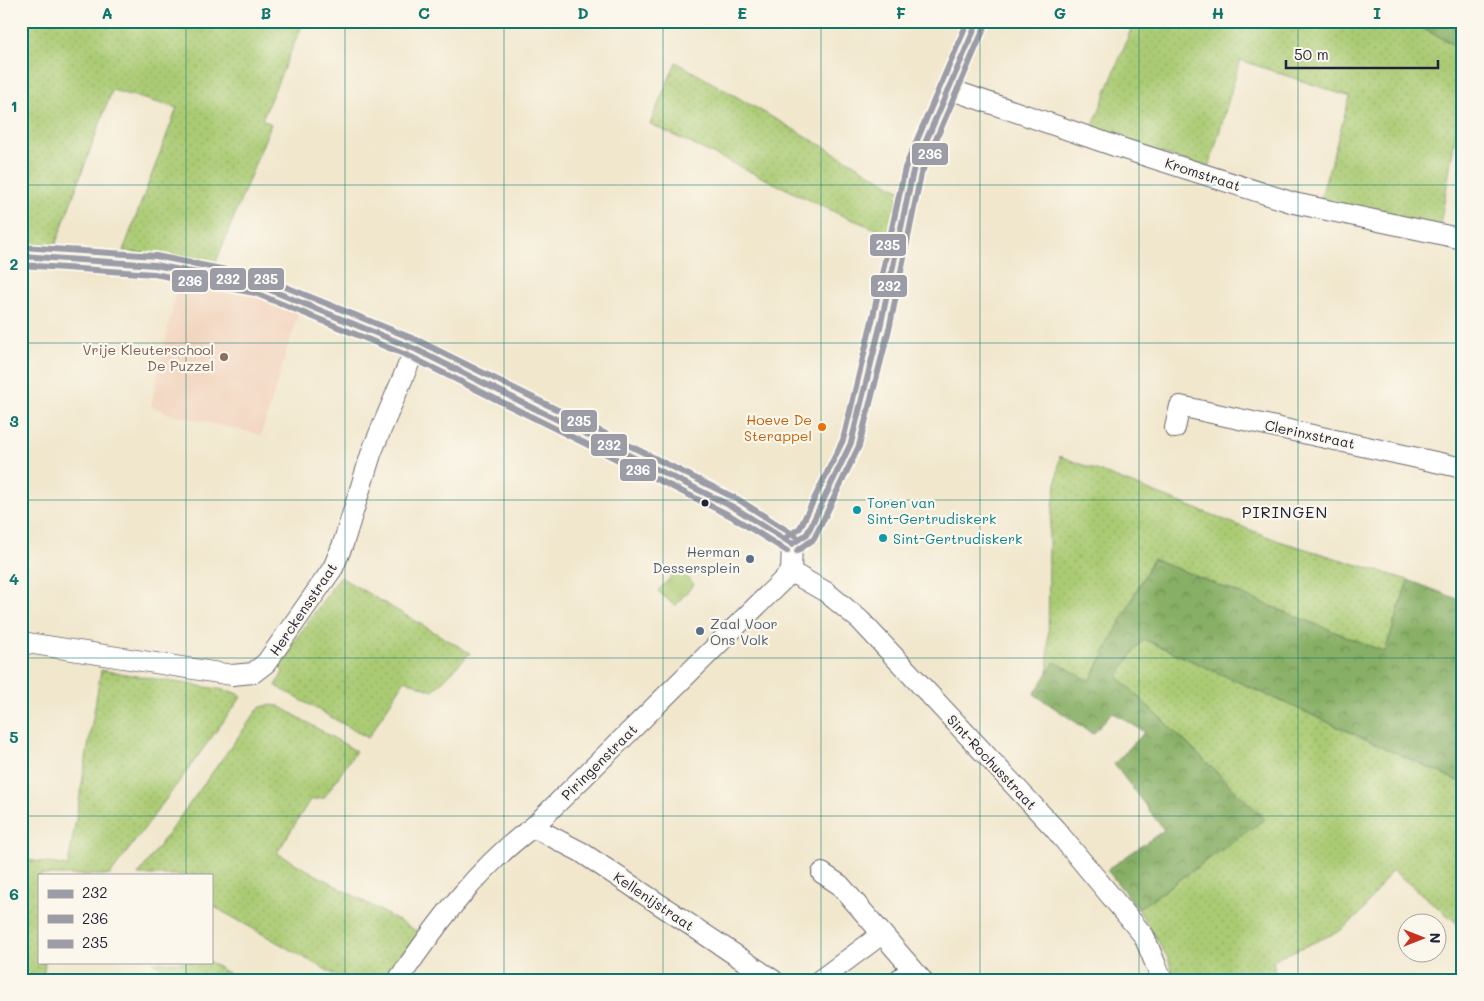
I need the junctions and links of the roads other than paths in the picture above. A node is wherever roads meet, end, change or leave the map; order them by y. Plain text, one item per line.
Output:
1 (978, 21) edge
2 (949, 89) junction
3 (1463, 239) edge
4 (21, 256) edge
5 (416, 348) junction
6 (1175, 428) dead end
7 (1463, 468) edge
8 (792, 544) junction
9 (791, 572) junction
10 (21, 642) edge
11 (533, 827) junction
12 (822, 873) dead end
13 (882, 934) junction
14 (911, 976) edge
15 (398, 980) edge
16 (773, 980) edge
17 (820, 980) edge
18 (1162, 980) edge

1 - 2 street
2 - 3 street, Kromstraat
2 - 8 street
4 - 5 street
5 - 8 street
5 - 10 street, Herckensstraat
6 - 7 street, Clerinxstraat
8 - 9 street
9 - 11 street, Piringenstraat
9 - 18 street, Sint-Rochusstraat
11 - 15 street, Piringenstraat
11 - 16 street, Kellenijstraat
12 - 13 street
13 - 14 street
13 - 17 street

